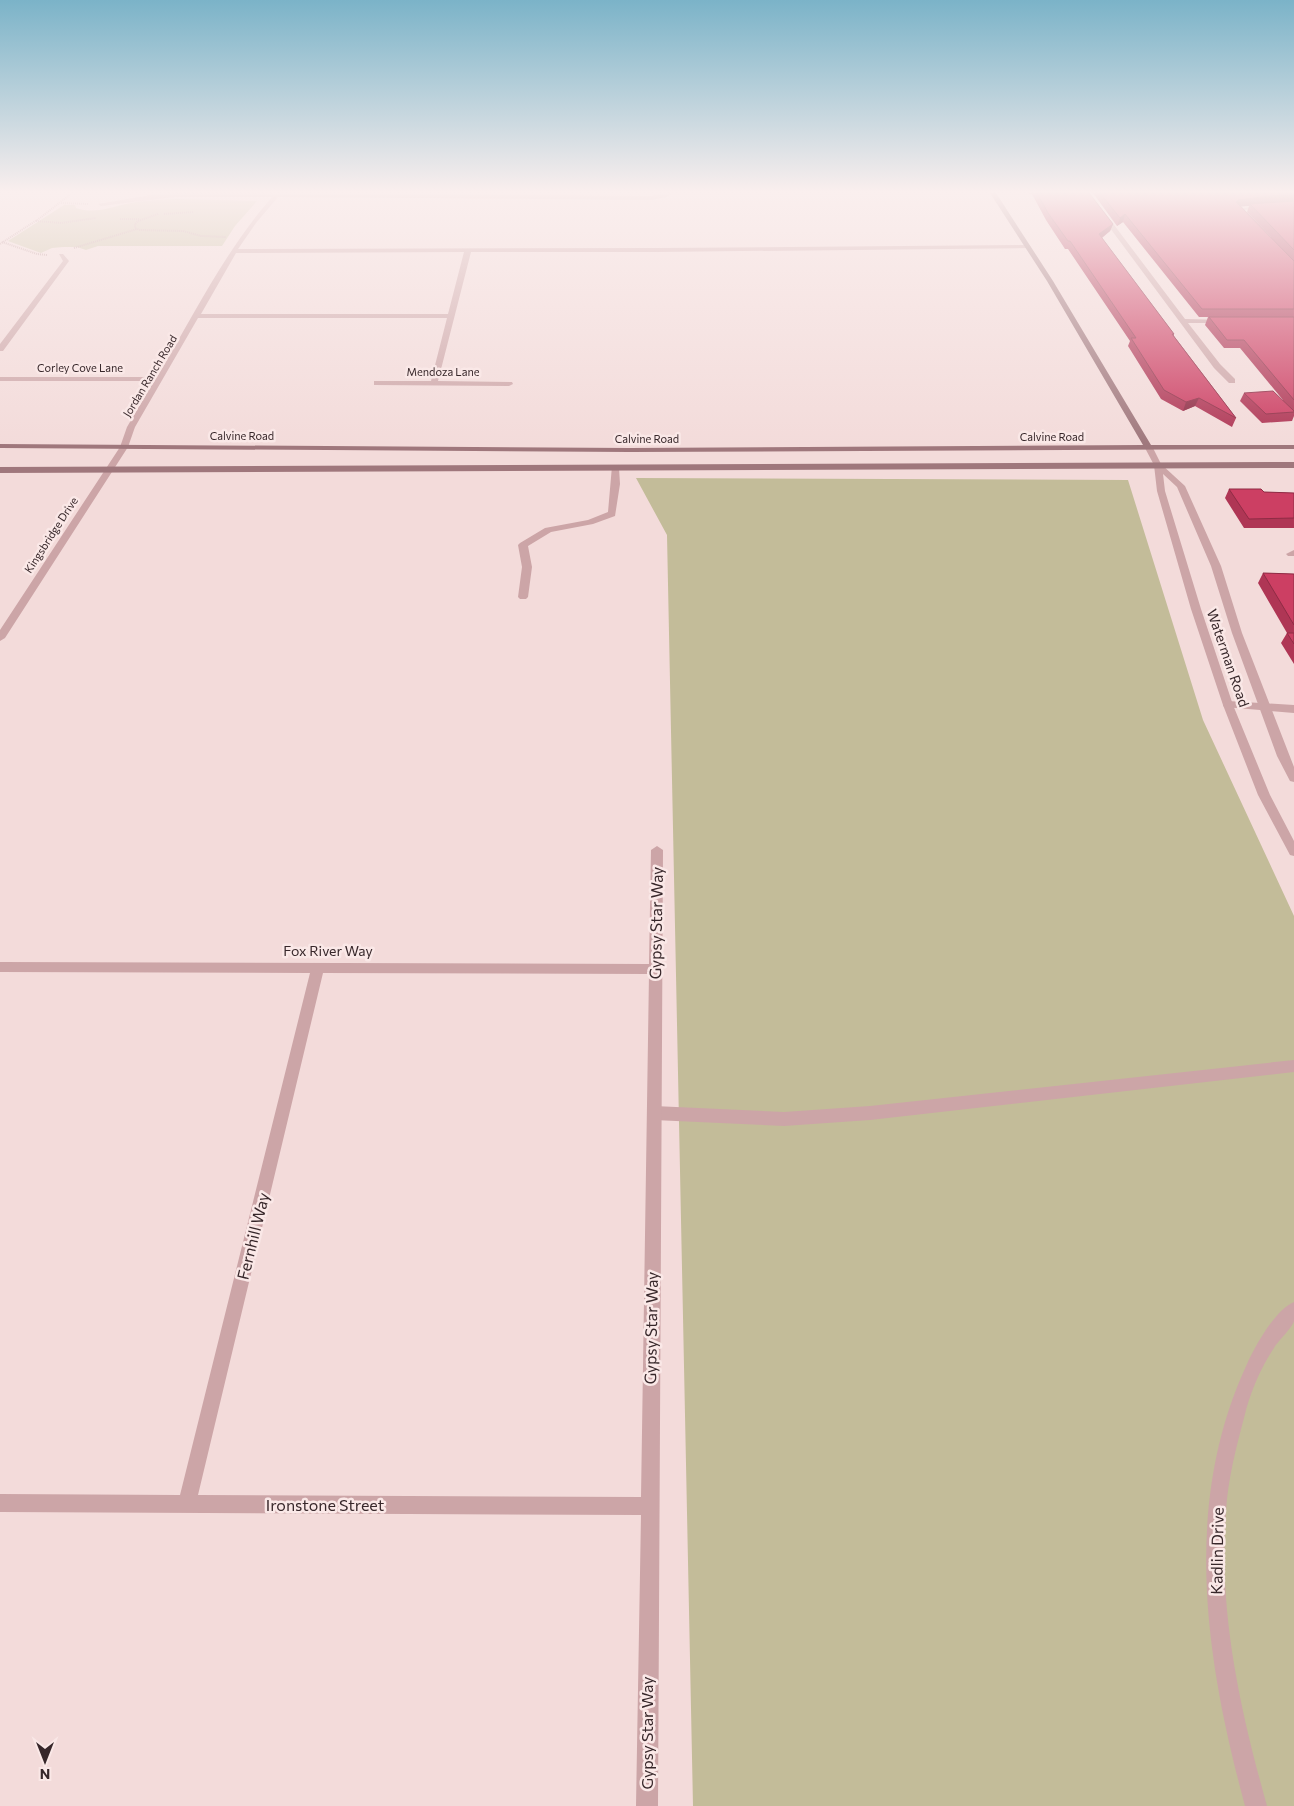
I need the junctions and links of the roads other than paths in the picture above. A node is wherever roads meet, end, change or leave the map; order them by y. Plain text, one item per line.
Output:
1 (54, 277) edge
2 (219, 277) edge
3 (461, 277) edge
4 (1046, 277) edge
5 (1151, 277) edge
6 (197, 316) junction
7 (450, 316) junction
8 (1184, 321) junction
9 (1234, 321) edge
10 (0, 349) edge
11 (0, 379) edge
12 (159, 379) junction
13 (1232, 381) dead end
14 (377, 383) dead end
15 (434, 383) junction
16 (509, 384) dead end
17 (0, 446) edge
18 (124, 447) junction
19 (1294, 447) edge
20 (1149, 448) junction
21 (1158, 465) junction
22 (1294, 465) edge
23 (615, 468) junction
24 (0, 470) edge
25 (108, 470) junction
26 (522, 597) dead end
27 (0, 638) edge
28 (1228, 705) junction
29 (1265, 708) junction
30 (1294, 709) edge
31 (1294, 778) edge
32 (657, 850) dead end
33 (1294, 852) edge
34 (0, 967) edge
35 (318, 968) junction
36 (656, 969) junction
37 (1294, 1066) edge
38 (654, 1113) junction
39 (1294, 1310) edge
40 (0, 1504) edge
41 (187, 1504) junction
42 (649, 1506) junction
43 (647, 1806) edge
44 (1256, 1806) edge

1 - 10 street
2 - 6 street, Jordan Ranch Road
3 - 7 street
4 - 20 main road, Waterman Road
5 - 8 street
6 - 7 street
6 - 12 street, Jordan Ranch Road
7 - 15 street
8 - 9 street
8 - 13 street
11 - 12 street, Corley Cove Lane
12 - 18 street, Jordan Ranch Road
14 - 15 street, Mendoza Lane
15 - 16 street, Mendoza Lane
17 - 18 main road, Calvine Road
18 - 20 main road, Calvine Road
18 - 25 street, Kingsbridge Drive
19 - 20 main road, Calvine Road
20 - 21 street, Waterman Road
21 - 22 main road
21 - 23 main road
21 - 28 street, Waterman Road
21 - 29 street, Waterman Road
23 - 25 main road
23 - 26 street
24 - 25 main road
25 - 27 street, Kingsbridge Drive
28 - 29 street
28 - 33 street, Waterman Road
29 - 30 street
29 - 31 street, Waterman Road
32 - 36 street, Gypsy Star Way
34 - 35 street, Fox River Way
35 - 36 street, Fox River Way
35 - 41 street, Fernhill Way
36 - 38 street, Gypsy Star Way
37 - 38 street
38 - 42 street, Gypsy Star Way
39 - 44 street, Kadlin Drive
40 - 41 street, Ironstone Street
41 - 42 street, Ironstone Street
42 - 43 street, Gypsy Star Way

